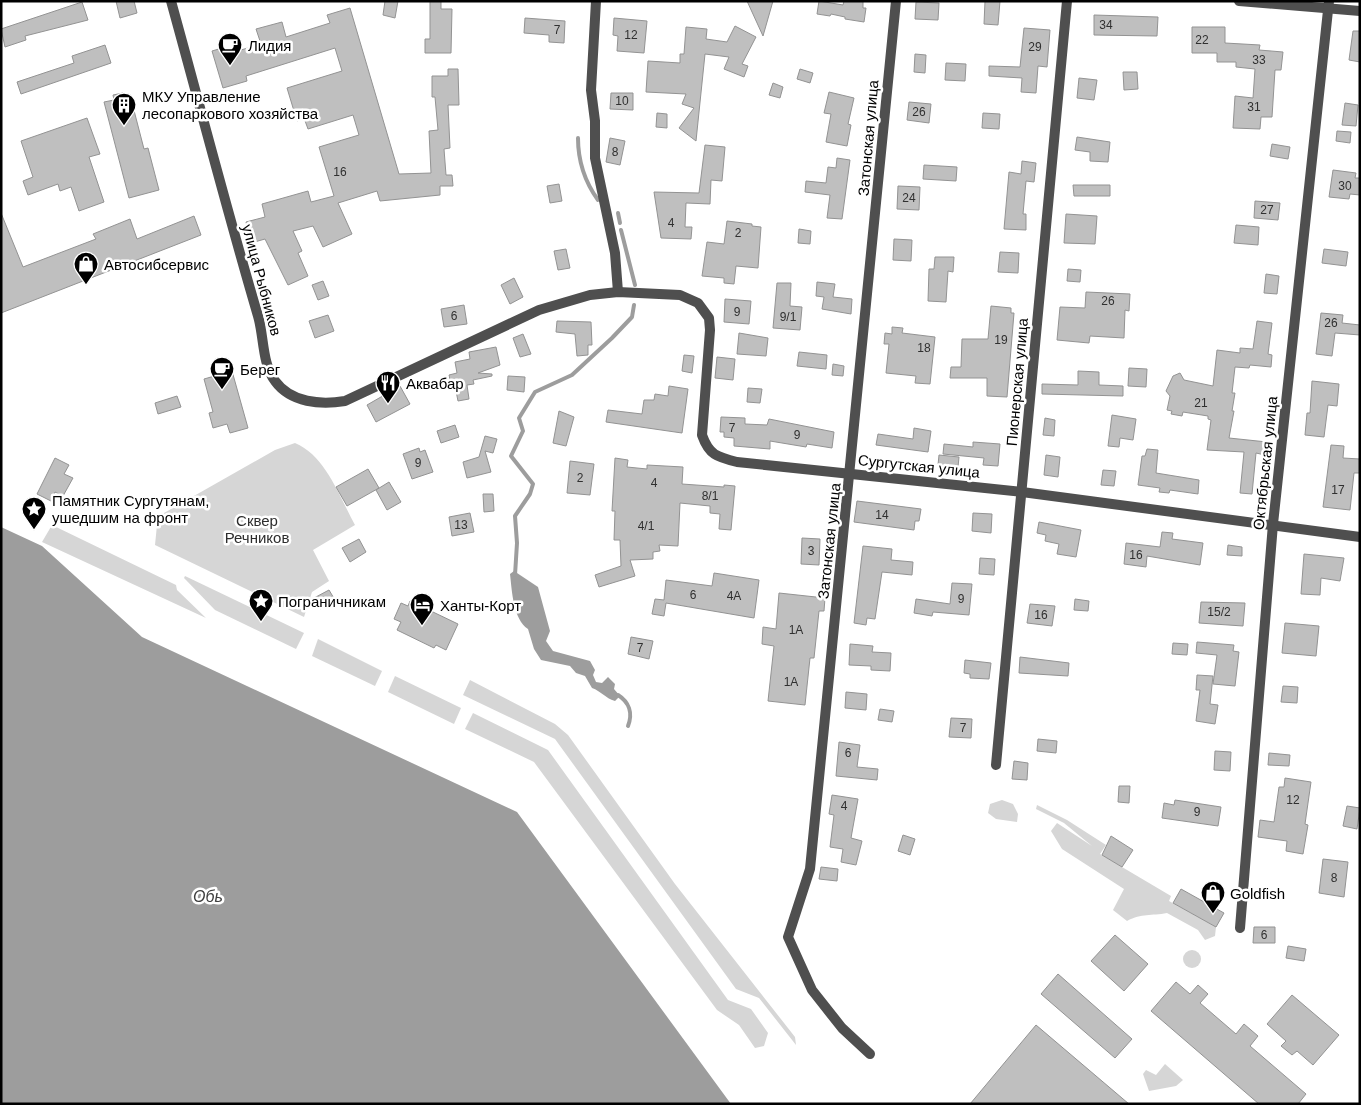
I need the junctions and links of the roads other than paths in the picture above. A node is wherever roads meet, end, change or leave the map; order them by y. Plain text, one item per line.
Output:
1 (172, 1) edge
2 (596, 1) edge
3 (896, 1) edge
4 (1067, 1) edge
5 (1239, 1) edge
6 (1329, 5) edge
7 (1360, 11) edge
8 (618, 292) junction
9 (851, 474) junction
10 (1022, 492) junction
11 (1273, 524) junction
12 (1360, 538) edge
13 (996, 765) dead end
14 (1240, 928) dead end
15 (870, 1054) dead end

1 - 8 street, улица Рыбников
2 - 8 street
3 - 9 street, Затонская улица
4 - 10 street, Пионерская улица
5 - 6 street
6 - 7 street
6 - 11 street, Октябрьская улица
8 - 9 street, Сургутская улица
9 - 10 street, Сургутская улица
9 - 15 street, Затонская улица
10 - 11 street, Сургутская улица
10 - 13 street, Пионерская улица
11 - 12 street, Сургутская улица
11 - 14 street, Октябрьская улица

